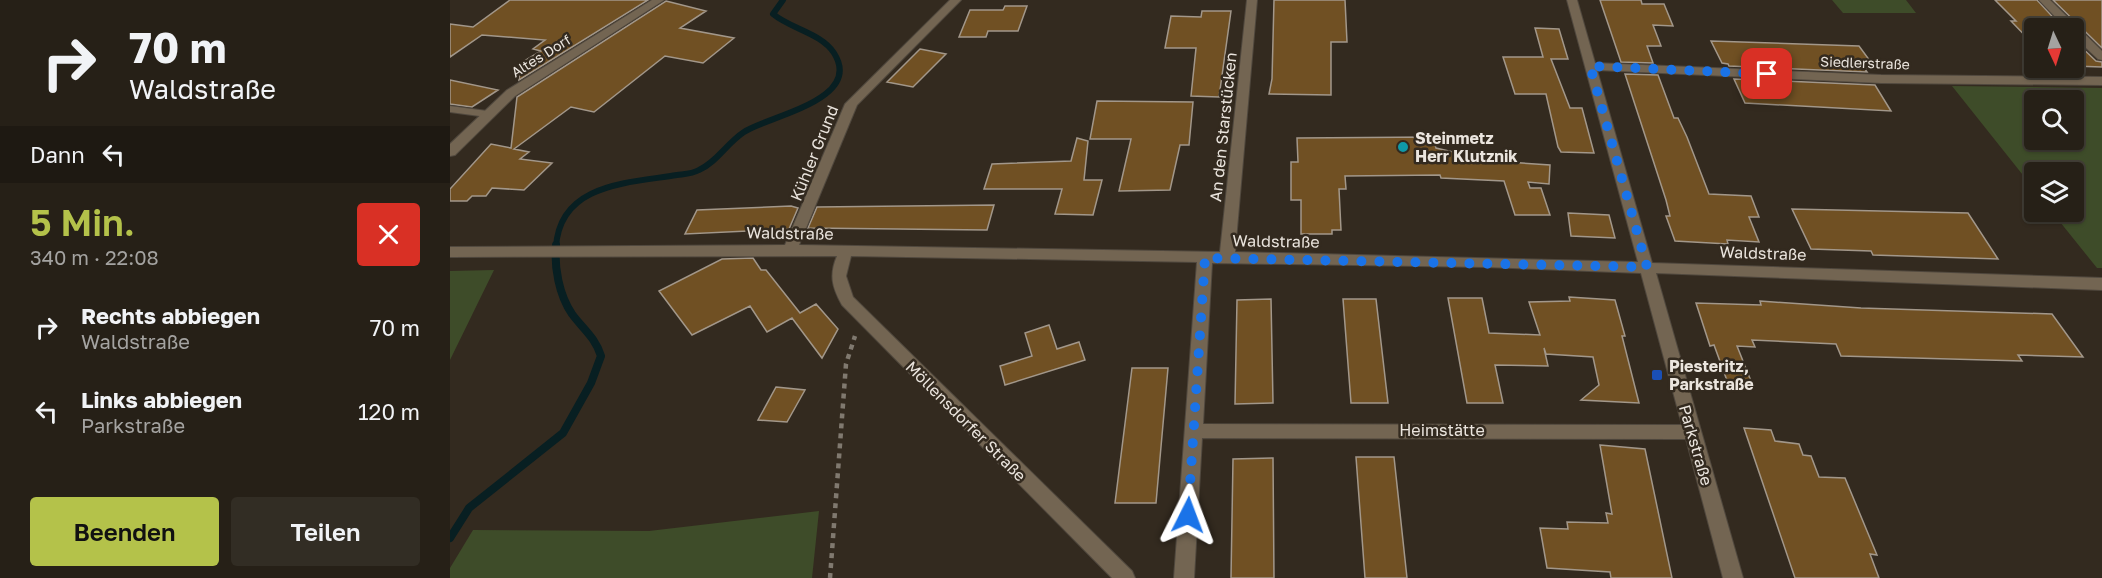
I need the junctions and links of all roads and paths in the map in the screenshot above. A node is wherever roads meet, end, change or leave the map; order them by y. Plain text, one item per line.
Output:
1 (659, 0) edge
2 (956, 0) edge
3 (1252, 0) edge
4 (1572, 0) edge
5 (2044, 0) edge
6 (2061, 18) edge
7 (2084, 40) edge
8 (2102, 57) edge
9 (1590, 66) junction
10 (2102, 81) edge
11 (450, 109) edge
12 (487, 114) junction
13 (450, 152) edge
14 (790, 250) junction
15 (450, 252) edge
16 (846, 252) junction
17 (1205, 258) junction
18 (1227, 258) junction
19 (1647, 267) junction
20 (2102, 284) edge
21 (869, 324) junction
22 (1192, 431) junction
23 (1692, 432) junction
24 (830, 578) edge
25 (1125, 578) edge
26 (1184, 578) edge
27 (1733, 578) edge

1 - 12 street, Altes Dorf
2 - 14 street, Kühler Grund
3 - 18 street, An den Starstücken
4 - 9 street, Parkstraße
5 - 6 street
7 - 8 street
9 - 10 street, Siedlerstraße
9 - 19 street, Parkstraße
11 - 12 lane
12 - 13 street, Altes Dorf
14 - 15 street, Waldstraße
14 - 16 street, Waldstraße
16 - 17 street, Waldstraße
16 - 21 street, Möllensdorfer Straße
17 - 18 street, Waldstraße
17 - 22 street
18 - 19 street, Waldstraße
19 - 20 street, Waldstraße
19 - 23 street, Parkstraße
21 - 24 path
21 - 25 street, Möllensdorfer Straße
22 - 23 street, Heimstätte
22 - 26 street
23 - 27 street, Parkstraße

